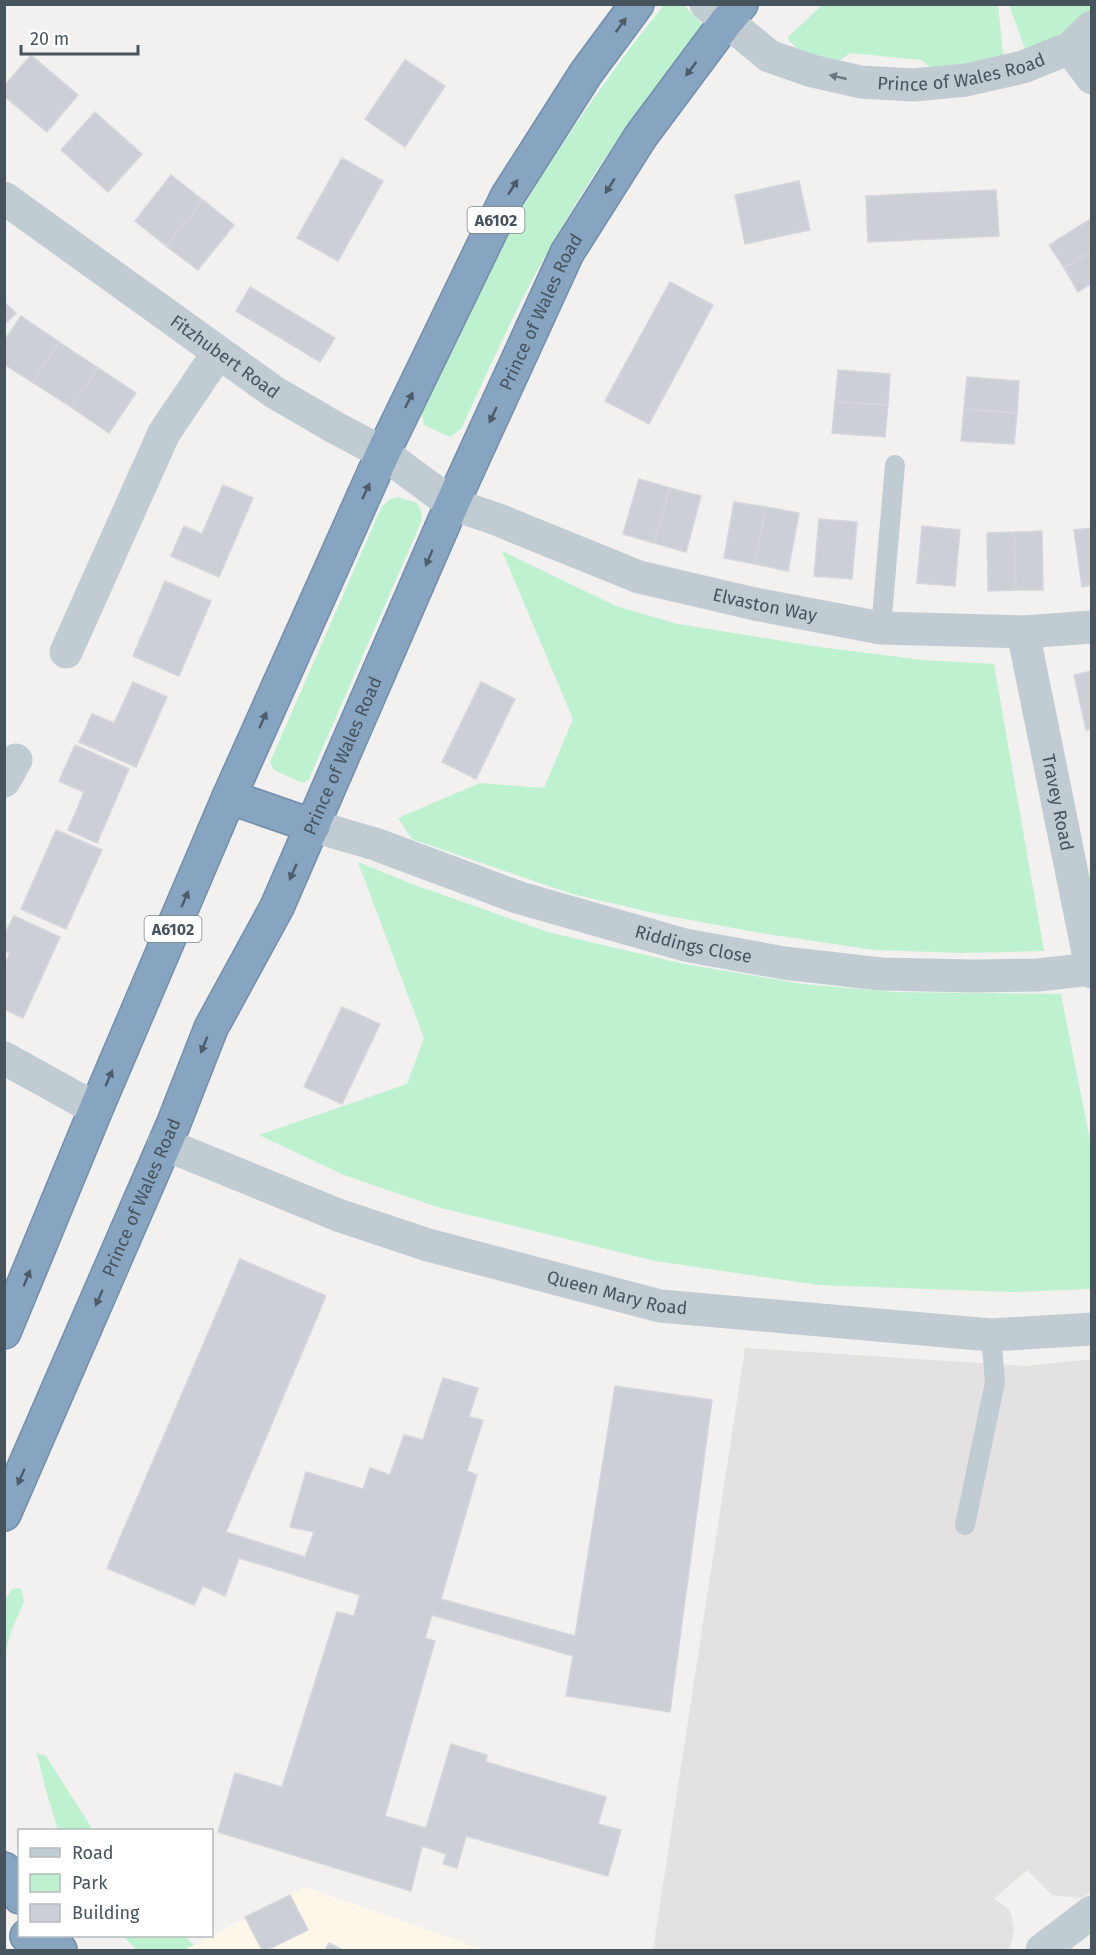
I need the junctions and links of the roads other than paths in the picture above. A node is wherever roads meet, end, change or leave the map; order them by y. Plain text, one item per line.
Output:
1 (637, 4) edge
2 (724, 10) edge
3 (1081, 38) edge
4 (1092, 78) edge
5 (4, 198) edge
6 (219, 353) junction
7 (383, 453) junction
8 (895, 465) dead end
9 (452, 504) junction
10 (1092, 627) edge
11 (881, 628) junction
12 (1023, 632) junction
13 (66, 652) dead end
14 (229, 797) junction
15 (313, 826) junction
16 (1091, 971) edge
17 (4, 1058) edge
18 (96, 1109) junction
19 (164, 1144) junction
20 (1092, 1329) edge
21 (4, 1332) edge
22 (991, 1335) junction
23 (4, 1514) edge
24 (965, 1525) dead end
25 (4, 1869) edge
26 (18, 1894) edge
27 (1092, 1912) edge
28 (32, 1937) edge
29 (51, 1937) edge
30 (61, 1950) edge
31 (1042, 1950) edge

7 -> 1 highway, A6102
3 -> 2 street, Prince of Wales Road
2 -> 9 highway, Prince of Wales Road
3 - 4 street
5 - 6 street, Fitzhubert Road
6 - 7 street, Fitzhubert Road
6 - 13 street
7 - 9 street, Fitzhubert Road
14 -> 7 highway, A6102
8 - 11 lane
9 - 11 street, Elvaston Way
9 -> 15 highway, Prince of Wales Road
10 - 12 street, Elvaston Way
11 - 12 street, Elvaston Way
12 - 16 street, Travey Road
14 - 15 highway
18 -> 14 highway, A6102
15 - 16 street, Riddings Close
15 -> 19 highway, Prince of Wales Road
17 - 18 street
21 -> 18 highway, A6102
19 - 22 street, Queen Mary Road
19 -> 23 highway, Prince of Wales Road
20 - 22 street, Queen Mary Road
22 - 24 lane
25 - 26 highway
27 - 31 street
28 - 30 highway
29 - 30 highway

